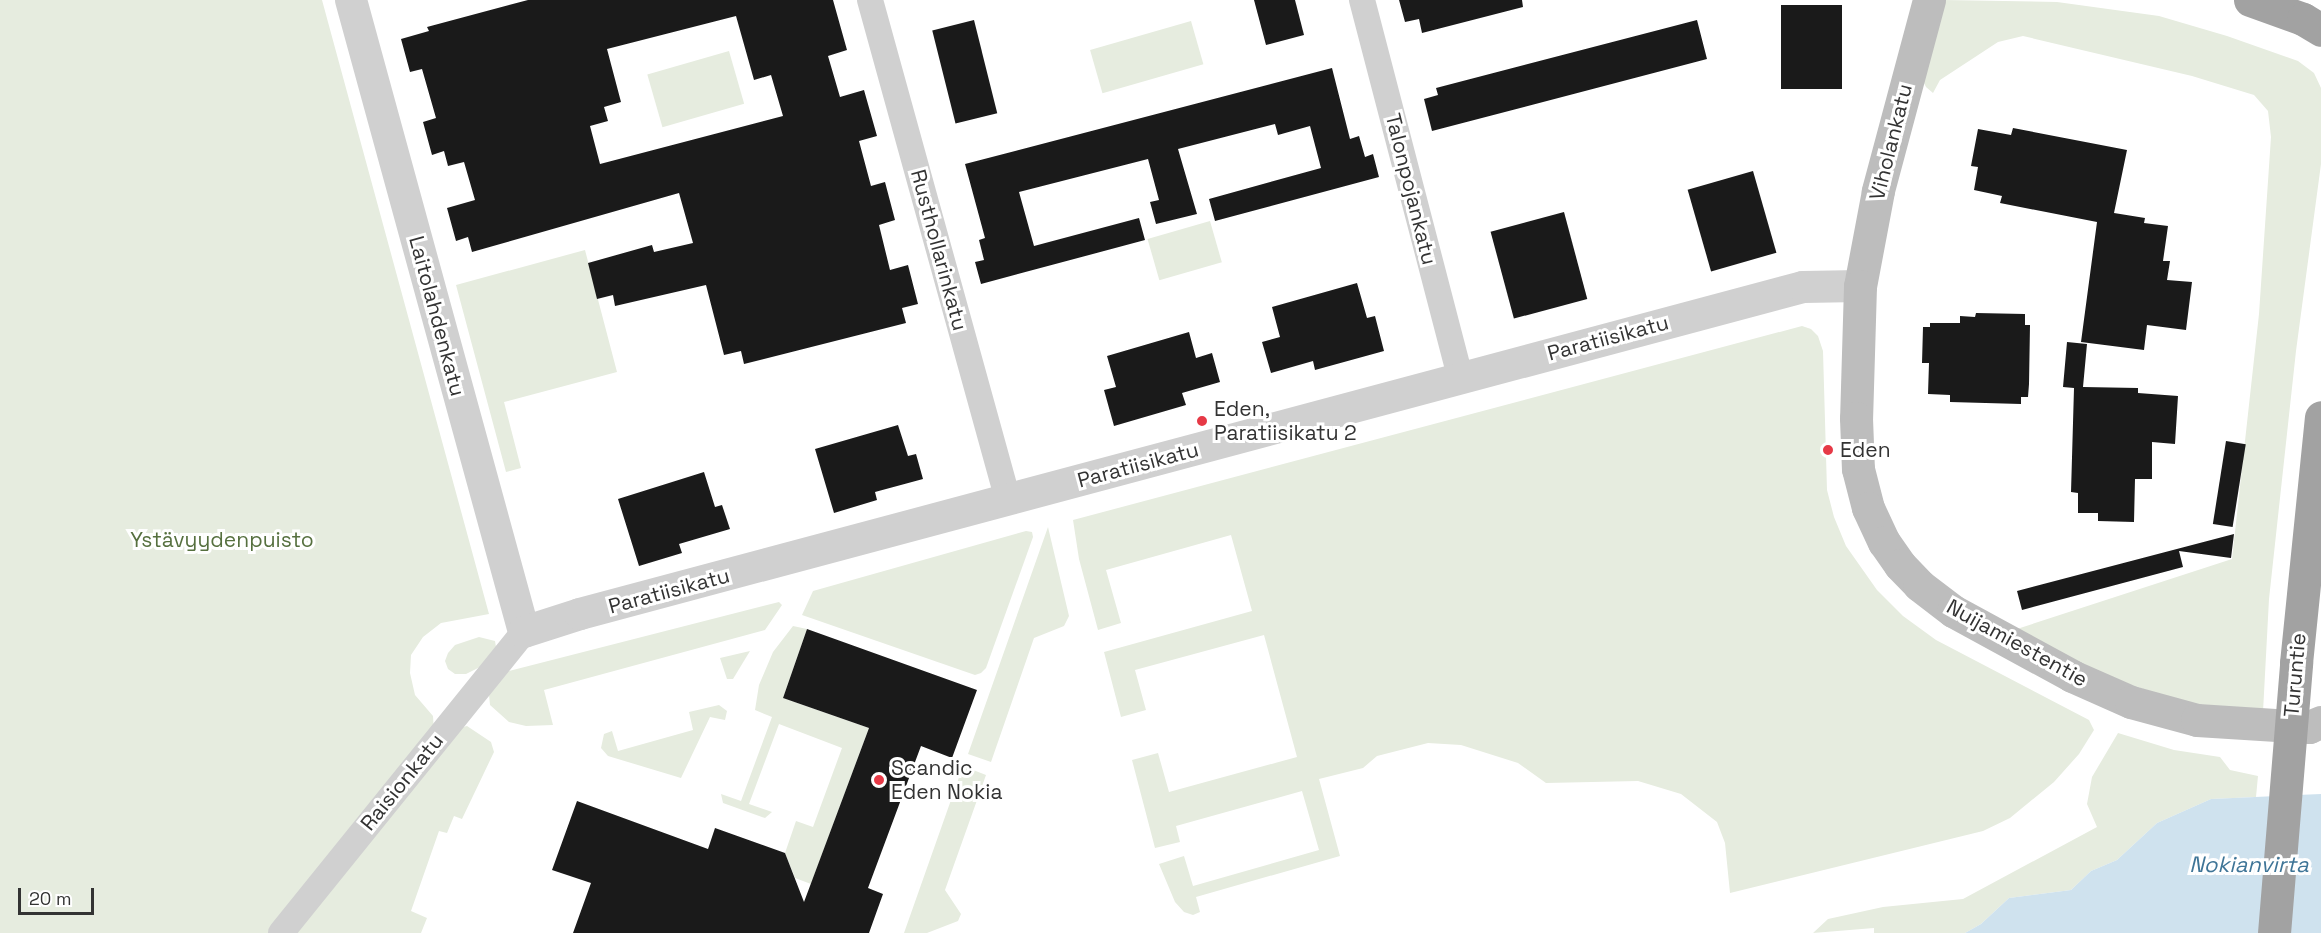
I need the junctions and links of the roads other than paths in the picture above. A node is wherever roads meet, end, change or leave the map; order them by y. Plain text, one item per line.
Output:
1 (351, 0) edge
2 (870, 0) edge
3 (1362, 0) edge
4 (1929, 0) edge
5 (2250, 0) edge
6 (2321, 30) edge
7 (1860, 286) junction
8 (1460, 377) junction
9 (2321, 417) edge
10 (1008, 500) junction
11 (524, 632) junction
12 (2321, 722) edge
13 (281, 933) edge
14 (2274, 933) edge

1 - 11 street, Laitolahdenkatu
2 - 10 street, Rusthollarinkatu
3 - 8 street, Talonpojankatu
4 - 7 main road, Viholankatu
5 - 6 highway
7 - 8 street, Paratiisikatu
7 - 12 main road, Nuijamiestentie
8 - 10 street, Paratiisikatu
9 - 14 highway, Turuntie, bridge
10 - 11 street, Paratiisikatu
11 - 13 street, Raisionkatu

